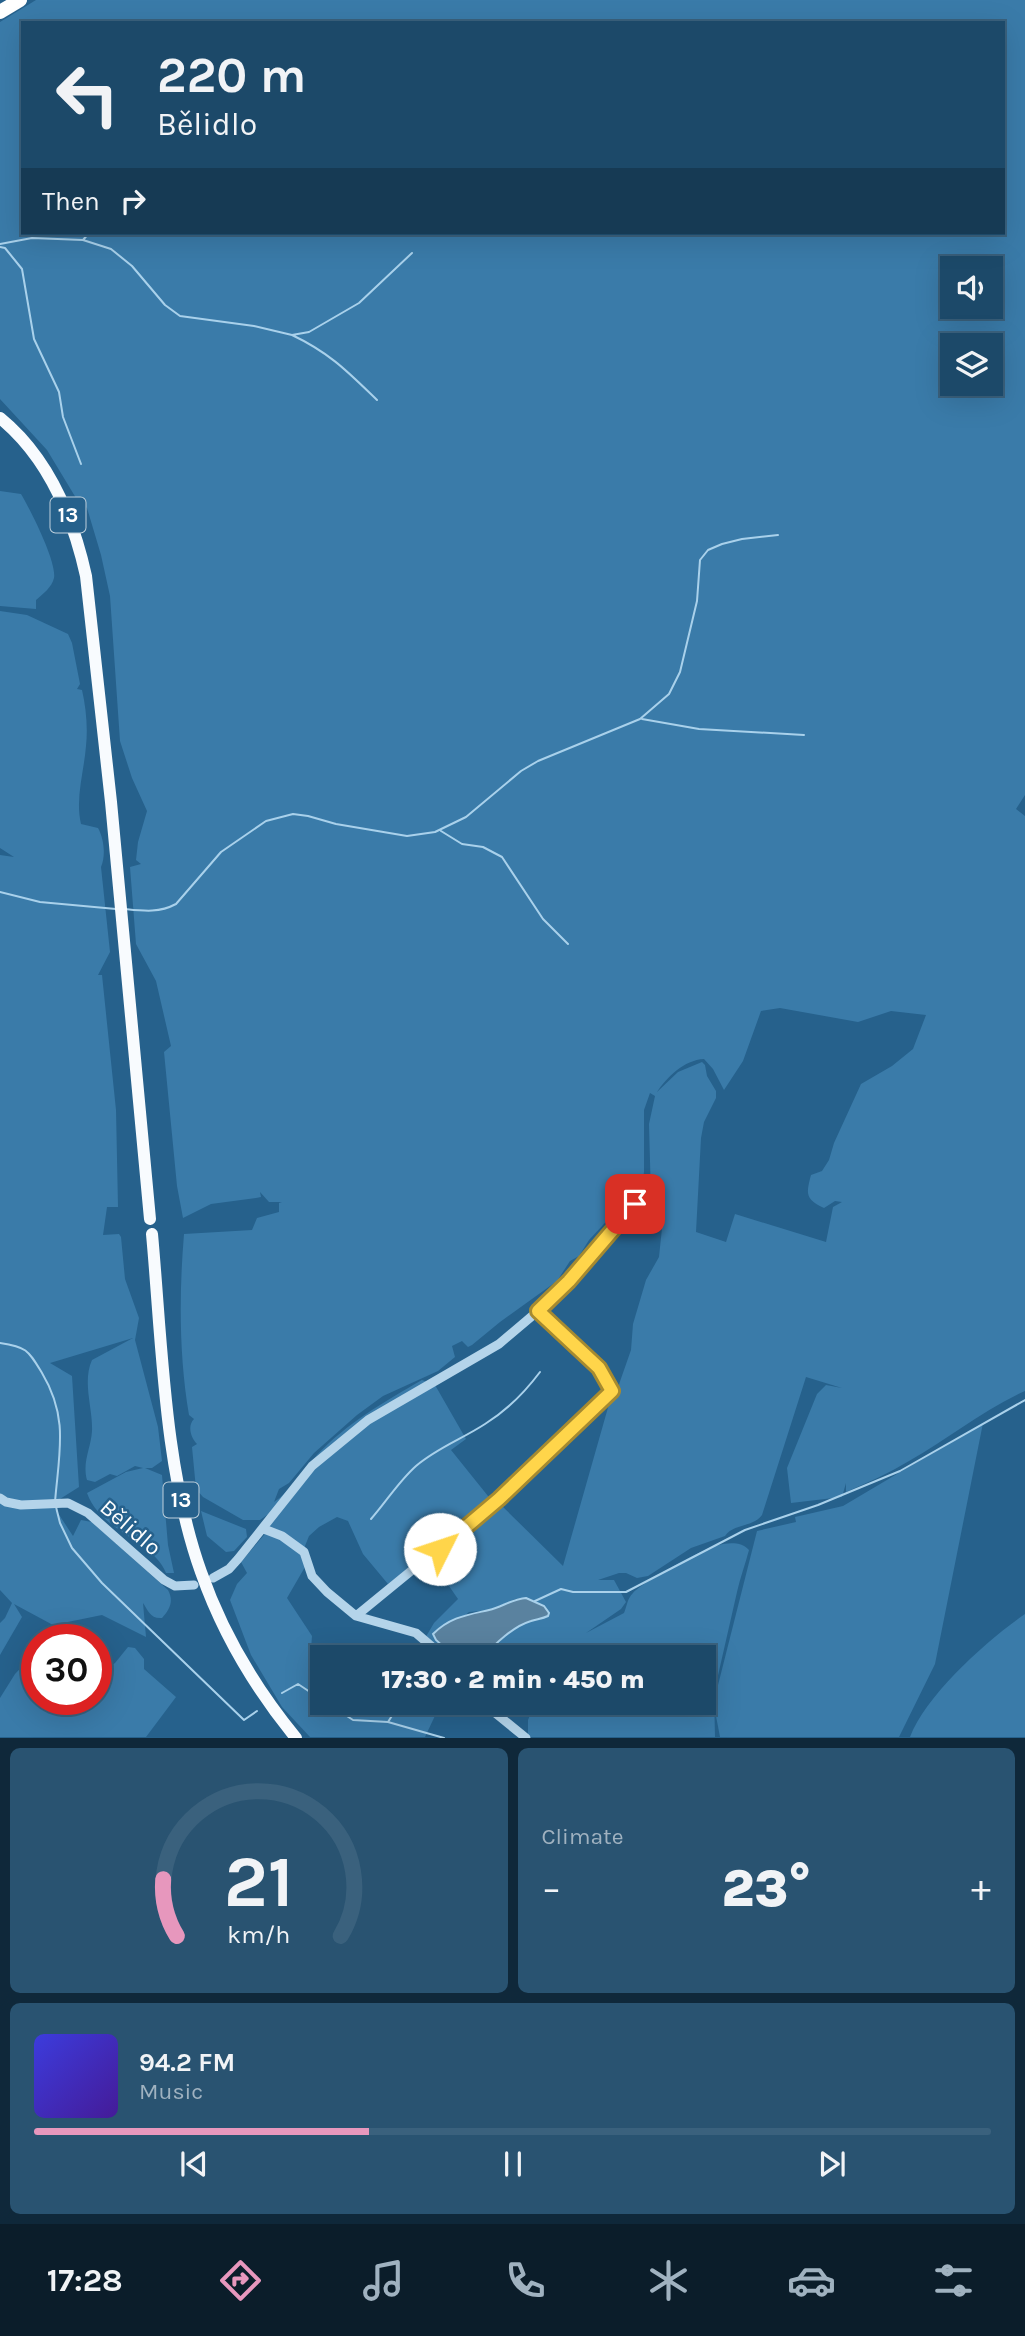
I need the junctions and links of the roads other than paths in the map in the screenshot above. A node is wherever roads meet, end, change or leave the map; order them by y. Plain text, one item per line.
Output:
1 (20, 0) edge
2 (0, 12) edge
3 (0, 418) edge
4 (635, 1204) dead end
5 (150, 1219) dead end
6 (152, 1234) dead end
7 (538, 1311) junction
8 (0, 1498) edge
9 (264, 1530) junction
10 (213, 1578) dead end
11 (194, 1586) dead end
12 (356, 1616) junction
13 (430, 1645) edge
14 (498, 1715) edge
15 (296, 1738) edge
16 (526, 1738) edge

1 - 2 highway
3 - 5 main road, 13
4 - 7 street
6 - 15 main road, 13
7 - 9 street
7 - 12 street
8 - 11 street, Bělidlo
9 - 10 street
9 - 12 street
12 - 13 street
14 - 16 street

